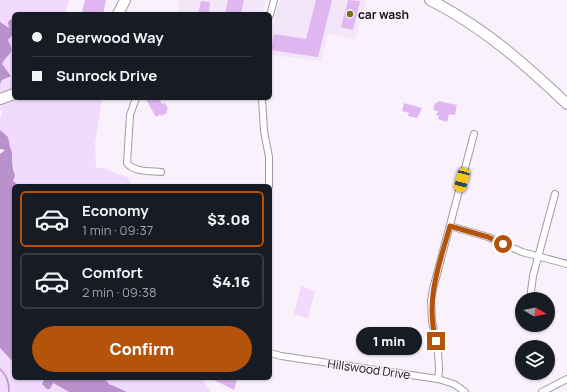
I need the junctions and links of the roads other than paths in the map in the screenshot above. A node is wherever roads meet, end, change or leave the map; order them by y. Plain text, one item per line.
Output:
1 (125, 0) edge
2 (274, 0) edge
3 (430, 0) edge
4 (441, 2) edge
5 (119, 12) edge
6 (271, 12) edge
7 (12, 95) edge
8 (0, 99) edge
9 (135, 100) edge
10 (262, 100) edge
11 (567, 104) edge
12 (474, 134) dead end
13 (161, 172) dead end
14 (269, 184) edge
15 (555, 194) dead end
16 (450, 226) junction
17 (538, 256) junction
18 (567, 264) edge
19 (531, 292) edge
20 (272, 354) edge
21 (438, 379) junction
22 (567, 379) edge
23 (465, 392) edge
24 (542, 392) edge

1 - 5 main road
2 - 6 street
3 - 4 main road
4 - 11 main road
7 - 8 main road
9 - 13 street
10 - 14 street
12 - 16 street
15 - 17 street
16 - 17 street
16 - 21 street
17 - 18 street
17 - 19 street
20 - 21 street, Hillswood Drive
21 - 23 street, Hillswood Drive
22 - 24 street

